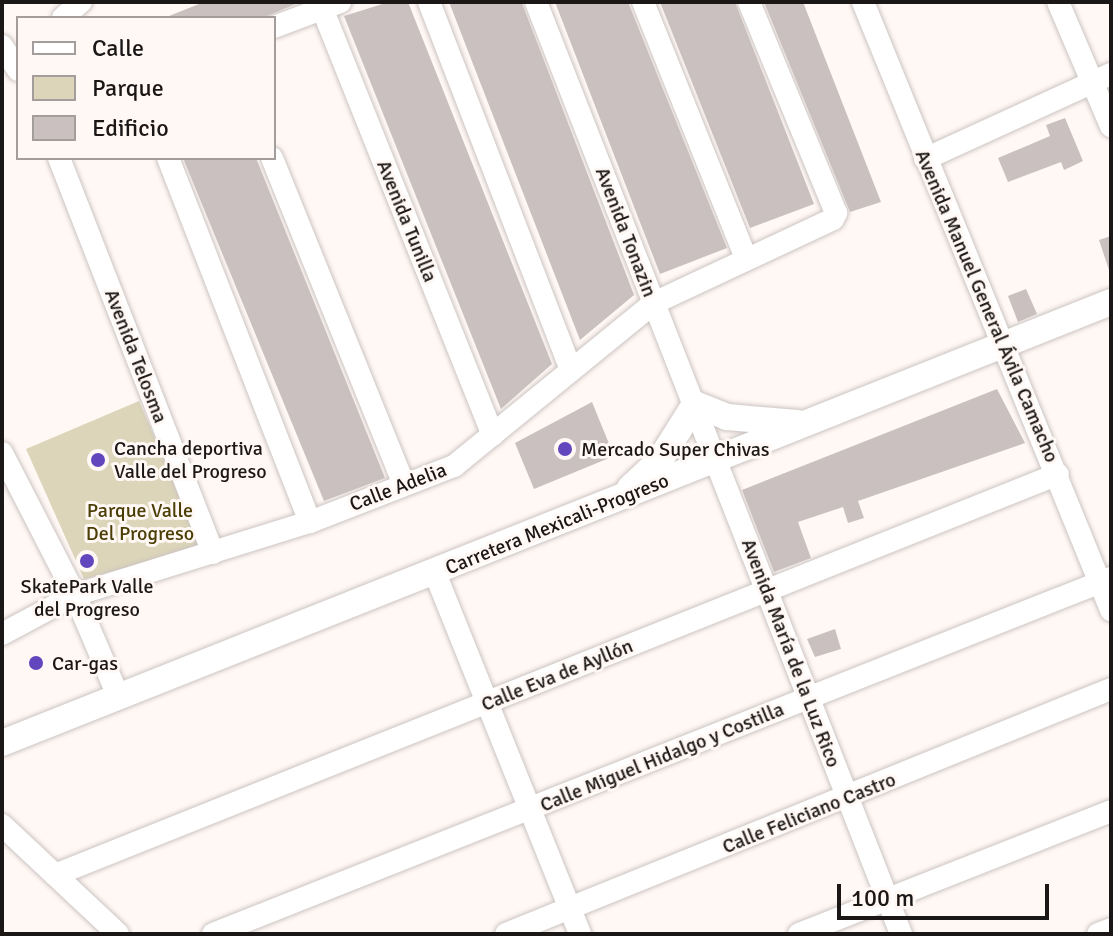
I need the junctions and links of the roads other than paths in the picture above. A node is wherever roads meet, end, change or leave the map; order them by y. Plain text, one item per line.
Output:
1 (429, 2) edge
2 (536, 2) edge
3 (643, 2) edge
4 (749, 2) edge
5 (863, 2) edge
6 (1058, 2) edge
7 (331, 5) edge
8 (276, 26) edge
9 (1101, 77) edge
10 (1111, 126) edge
11 (925, 159) junction
12 (60, 160) edge
13 (169, 160) edge
14 (273, 160) edge
15 (746, 258) junction
16 (1111, 302) edge
17 (654, 303) junction
18 (1005, 345) junction
19 (570, 367) junction
20 (695, 404) junction
21 (806, 423) junction
22 (493, 435) junction
23 (2, 453) edge
24 (719, 460) junction
25 (1058, 474) junction
26 (404, 484) junction
27 (622, 496) junction
28 (310, 522) junction
29 (213, 553) junction
30 (435, 573) junction
31 (1106, 580) edge
32 (767, 591) junction
33 (75, 595) junction
34 (1111, 610) edge
35 (2, 634) edge
36 (1111, 689) edge
37 (118, 696) junction
38 (810, 698) junction
39 (488, 703) junction
40 (2, 743) edge
41 (847, 799) junction
42 (529, 809) junction
43 (1111, 811) edge
44 (2, 825) edge
45 (11, 845) edge
46 (55, 875) junction
47 (886, 898) junction
48 (569, 907) junction
49 (1111, 929) edge
50 (107, 932) edge
51 (213, 934) edge
52 (506, 934) edge
53 (580, 934) edge
54 (799, 934) edge
55 (901, 934) edge
56 (1098, 934) edge

1 - 19 street
2 - 17 street, Avenida Tonazin
3 - 15 street
4 - 15 street, Calle Adelia
5 - 11 street, Avenida Manuel General Ávila Camacho
6 - 9 street
7 - 8 street
7 - 22 street, Avenida Tunilla
9 - 10 street
9 - 11 street
11 - 18 street, Avenida Manuel General Ávila Camacho
12 - 29 street, Avenida Telosma
13 - 28 street
14 - 26 street
15 - 17 street, Calle Adelia
16 - 18 main road, Carretera Mexicali-Progreso
17 - 19 street, Calle Adelia
17 - 20 street, Avenida Tonazin
18 - 21 main road, Carretera Mexicali-Progreso
18 - 25 street, Avenida Manuel General Ávila Camacho
19 - 22 street, Calle Adelia
20 - 21 main road
20 - 24 street, Avenida Tonazin
20 - 27 main road
21 - 24 main road, Carretera Mexicali-Progreso
22 - 26 street, Calle Adelia
23 - 33 street
24 - 27 main road, Carretera Mexicali-Progreso
24 - 32 street, Avenida María de la Luz Rico
25 - 31 street, Avenida Manuel General Ávila Camacho
25 - 32 street, Calle Eva de Ayllón
26 - 28 street, Calle Adelia
27 - 30 main road, Carretera Mexicali-Progreso
28 - 29 street, Calle Adelia
29 - 33 street, Calle Adelia
30 - 37 main road, Carretera Mexicali-Progreso
30 - 39 street
31 - 34 street, Avenida Manuel General Ávila Camacho
31 - 38 street, Calle Miguel Hidalgo y Costilla
32 - 38 street, Avenida María de la Luz Rico
32 - 39 street, Calle Eva de Ayllón
33 - 35 street, Calle Adelia
33 - 37 street
36 - 41 street, Calle Feliciano Castro
37 - 40 main road, Carretera Mexicali-Progreso
38 - 41 street, Avenida María de la Luz Rico
38 - 42 street, Calle Miguel Hidalgo y Costilla
39 - 42 street
39 - 46 street, Calle Eva de Ayllón
41 - 47 street, Avenida María de la Luz Rico
41 - 48 street, Calle Feliciano Castro
42 - 48 street
42 - 51 street, Calle Miguel Hidalgo y Costilla
43 - 47 street
44 - 45 street
45 - 46 street
46 - 50 street
47 - 54 street
47 - 55 street, Avenida María de la Luz Rico
48 - 52 street, Calle Feliciano Castro
48 - 53 street
49 - 56 street

